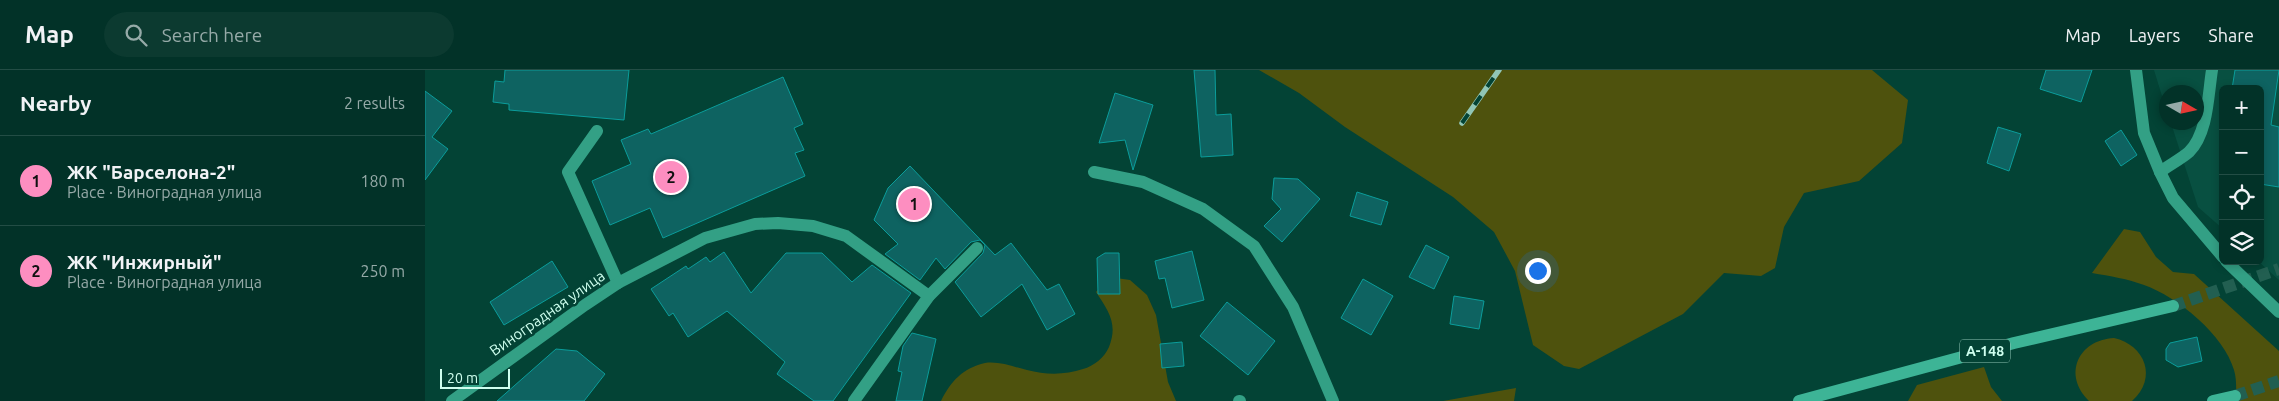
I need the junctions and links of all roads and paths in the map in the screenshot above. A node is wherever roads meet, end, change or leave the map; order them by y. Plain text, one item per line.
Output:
1 (2136, 70) edge
2 (2212, 70) edge
3 (597, 131) dead end
4 (1093, 172) dead end
5 (2160, 172) junction
6 (977, 248) dead end
7 (2219, 252) edge
8 (2230, 265) edge
9 (618, 283) junction
10 (929, 296) junction
11 (2173, 306) tunnel mouth
12 (2279, 312) edge
13 (2235, 396) dead end
14 (453, 401) edge
15 (854, 401) edge
16 (1333, 401) edge
17 (1799, 401) edge
18 (2213, 401) edge

1 - 5 street
2 - 5 street
3 - 9 street
4 - 16 street
5 - 7 street
6 - 10 street
8 - 12 street
9 - 10 street, Виноградная улица
9 - 14 street, Виноградная улица
10 - 15 street
11 - 17 main road, А-148
13 - 18 main road

